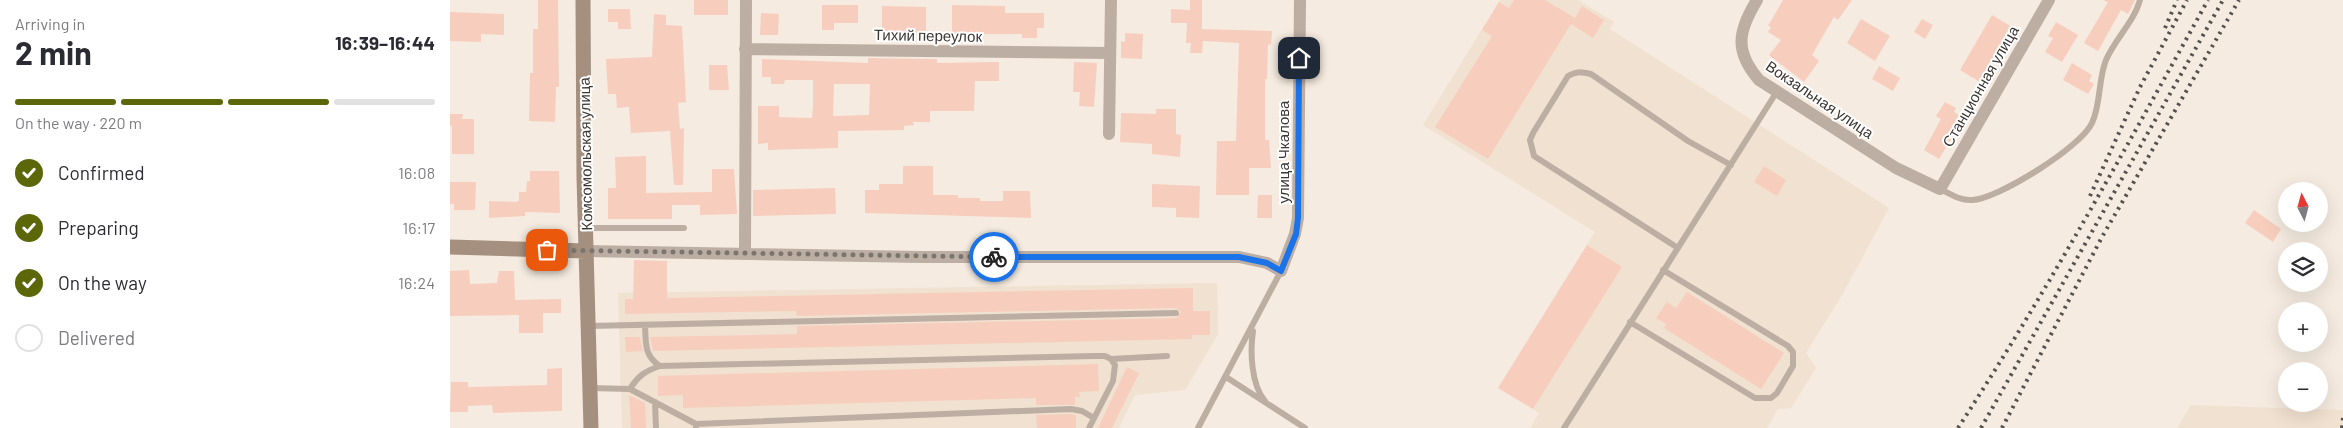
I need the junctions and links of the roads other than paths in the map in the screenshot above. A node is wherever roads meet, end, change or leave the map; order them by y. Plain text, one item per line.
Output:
1 (584, 0) edge
2 (746, 0) edge
3 (1111, 0) edge
4 (1300, 0) edge
5 (1756, 0) edge
6 (2049, 0) edge
7 (2140, 0) edge
8 (745, 50) junction
9 (1110, 53) junction
10 (1776, 93) junction
11 (1109, 134) dead end
12 (1731, 164) junction
13 (1940, 189) junction
14 (586, 228) junction
15 (684, 228) dead end
16 (450, 247) edge
17 (1678, 248) junction
18 (586, 251) junction
19 (744, 254) junction
20 (1663, 270) junction
21 (1281, 271) junction
22 (1176, 313) dead end
23 (1630, 322) junction
24 (1256, 323) junction
25 (589, 326) junction
26 (645, 326) junction
27 (1167, 356) dead end
28 (1111, 359) junction
29 (660, 366) junction
30 (1226, 377) junction
31 (590, 388) junction
32 (630, 389) junction
33 (655, 402) junction
34 (1268, 404) junction
35 (1094, 418) junction
36 (696, 426) edge
37 (591, 428) edge
38 (656, 428) edge
39 (1089, 428) edge
40 (1198, 428) edge
41 (1305, 428) edge
42 (1564, 428) edge

1 - 14 street, Комсомольская улица
2 - 8 street
3 - 9 street
4 - 21 street, улица Чкалова
5 - 10 street, Вокзальная улица
6 - 13 street, Станционная улица
7 - 13 lane
8 - 9 street, Тихий переулок
8 - 19 street
9 - 11 street
10 - 12 lane
10 - 13 street, Вокзальная улица
12 - 17 lane
12 - 17 lane
14 - 15 lane
14 - 18 street, Комсомольская улица
16 - 18 street
17 - 20 lane
18 - 19 street
18 - 25 street, Комсомольская улица
19 - 21 street
20 - 23 lane
20 - 23 lane
21 - 24 lane
22 - 26 lane
23 - 42 lane
24 - 30 lane
24 - 34 lane
25 - 26 lane
25 - 31 street, Комсомольская улица
26 - 29 lane
27 - 28 lane
28 - 29 lane
28 - 35 lane
29 - 32 lane
30 - 34 lane
30 - 40 lane
31 - 32 lane
31 - 37 street, Комсомольская улица
32 - 33 lane
33 - 36 lane
33 - 38 lane
34 - 41 lane
35 - 36 lane
35 - 39 lane

